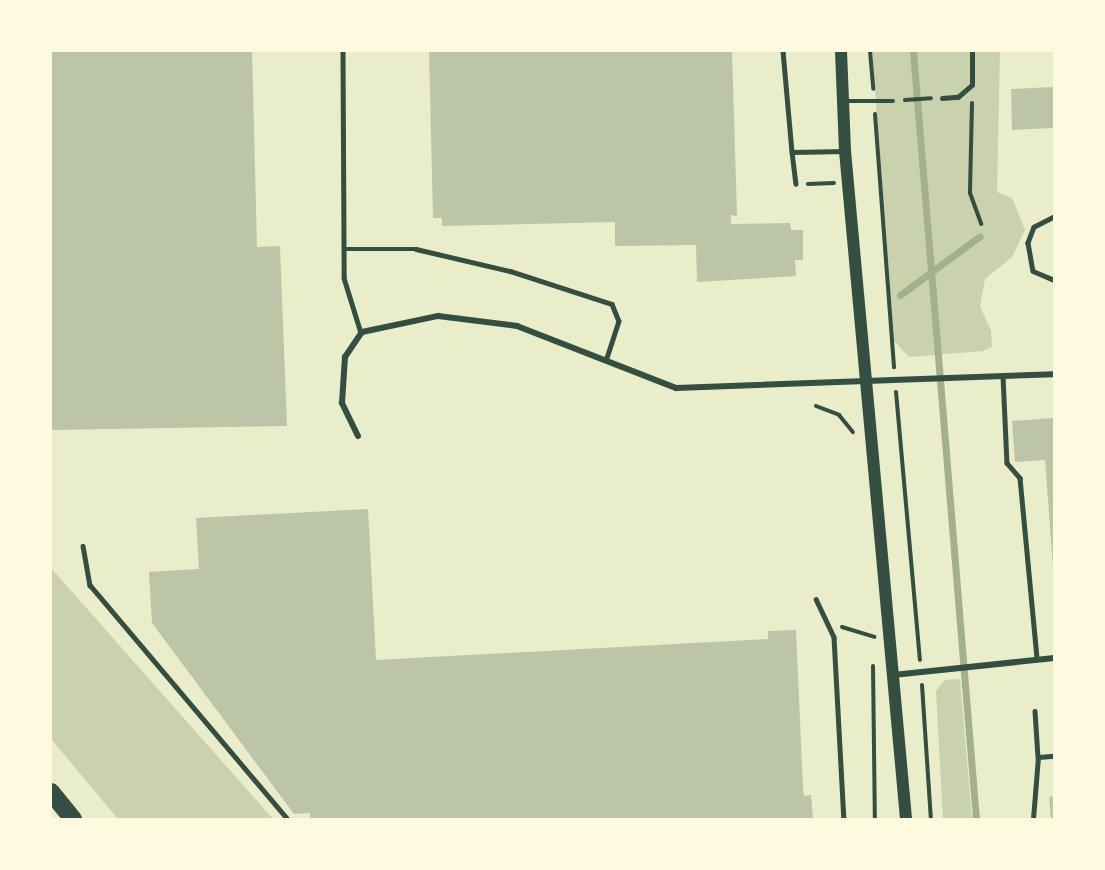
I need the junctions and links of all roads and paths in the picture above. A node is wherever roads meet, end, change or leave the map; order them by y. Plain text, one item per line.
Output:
1 (343, 51) edge
2 (783, 51) edge
3 (841, 51) edge
4 (870, 51) edge
5 (972, 51) edge
6 (972, 85) junction
7 (942, 98) joint
8 (843, 101) junction
9 (874, 101) junction
10 (892, 101) joint
11 (844, 151) junction
12 (792, 152) junction
13 (796, 184) dead end
14 (814, 184) dead end
15 (823, 184) dead end
16 (1054, 217) edge
17 (981, 224) dead end
18 (344, 249) junction
19 (1054, 280) edge
20 (361, 333) junction
21 (607, 359) junction
22 (1054, 374) edge
23 (1003, 376) junction
24 (867, 379) junction
25 (896, 382) junction
26 (816, 406) dead end
27 (358, 436) dead end
28 (857, 441) dead end
29 (83, 546) dead end
30 (816, 598) dead end
31 (872, 626) dead end
32 (829, 628) junction
33 (890, 636) junction
34 (873, 637) junction
35 (873, 648) dead end
36 (1054, 658) edge
37 (1037, 659) junction
38 (873, 660) dead end
39 (921, 673) junction
40 (893, 675) junction
41 (1035, 711) dead end
42 (1054, 756) edge
43 (1038, 757) junction
44 (51, 792) edge
45 (73, 819) edge
46 (288, 819) edge
47 (844, 819) edge
48 (875, 819) edge
49 (906, 819) edge
50 (931, 819) edge
51 (1034, 819) edge

1 - 18 lane
2 - 12 lane
3 - 8 main road
4 - 9 path
5 - 6 lane
6 - 7 lane
6 - 17 path
7 - 10 path
8 - 9 lane
8 - 11 main road
9 - 10 lane
9 - 25 path
11 - 12 lane
11 - 24 main road
12 - 13 lane
14 - 15 path
16 - 19 lane
18 - 20 lane
18 - 21 lane
20 - 21 street
20 - 27 street
21 - 24 street
22 - 23 street
23 - 25 street
23 - 37 lane
24 - 25 street
24 - 33 main road
25 - 39 path
26 - 28 path
29 - 46 lane
30 - 32 lane
31 - 34 path
32 - 34 path
32 - 47 lane
33 - 34 path
33 - 40 main road
34 - 35 path
36 - 37 street
37 - 39 street
38 - 48 path
39 - 40 street
39 - 50 path
40 - 49 main road
41 - 43 lane
42 - 43 lane
43 - 51 lane
44 - 45 highway

